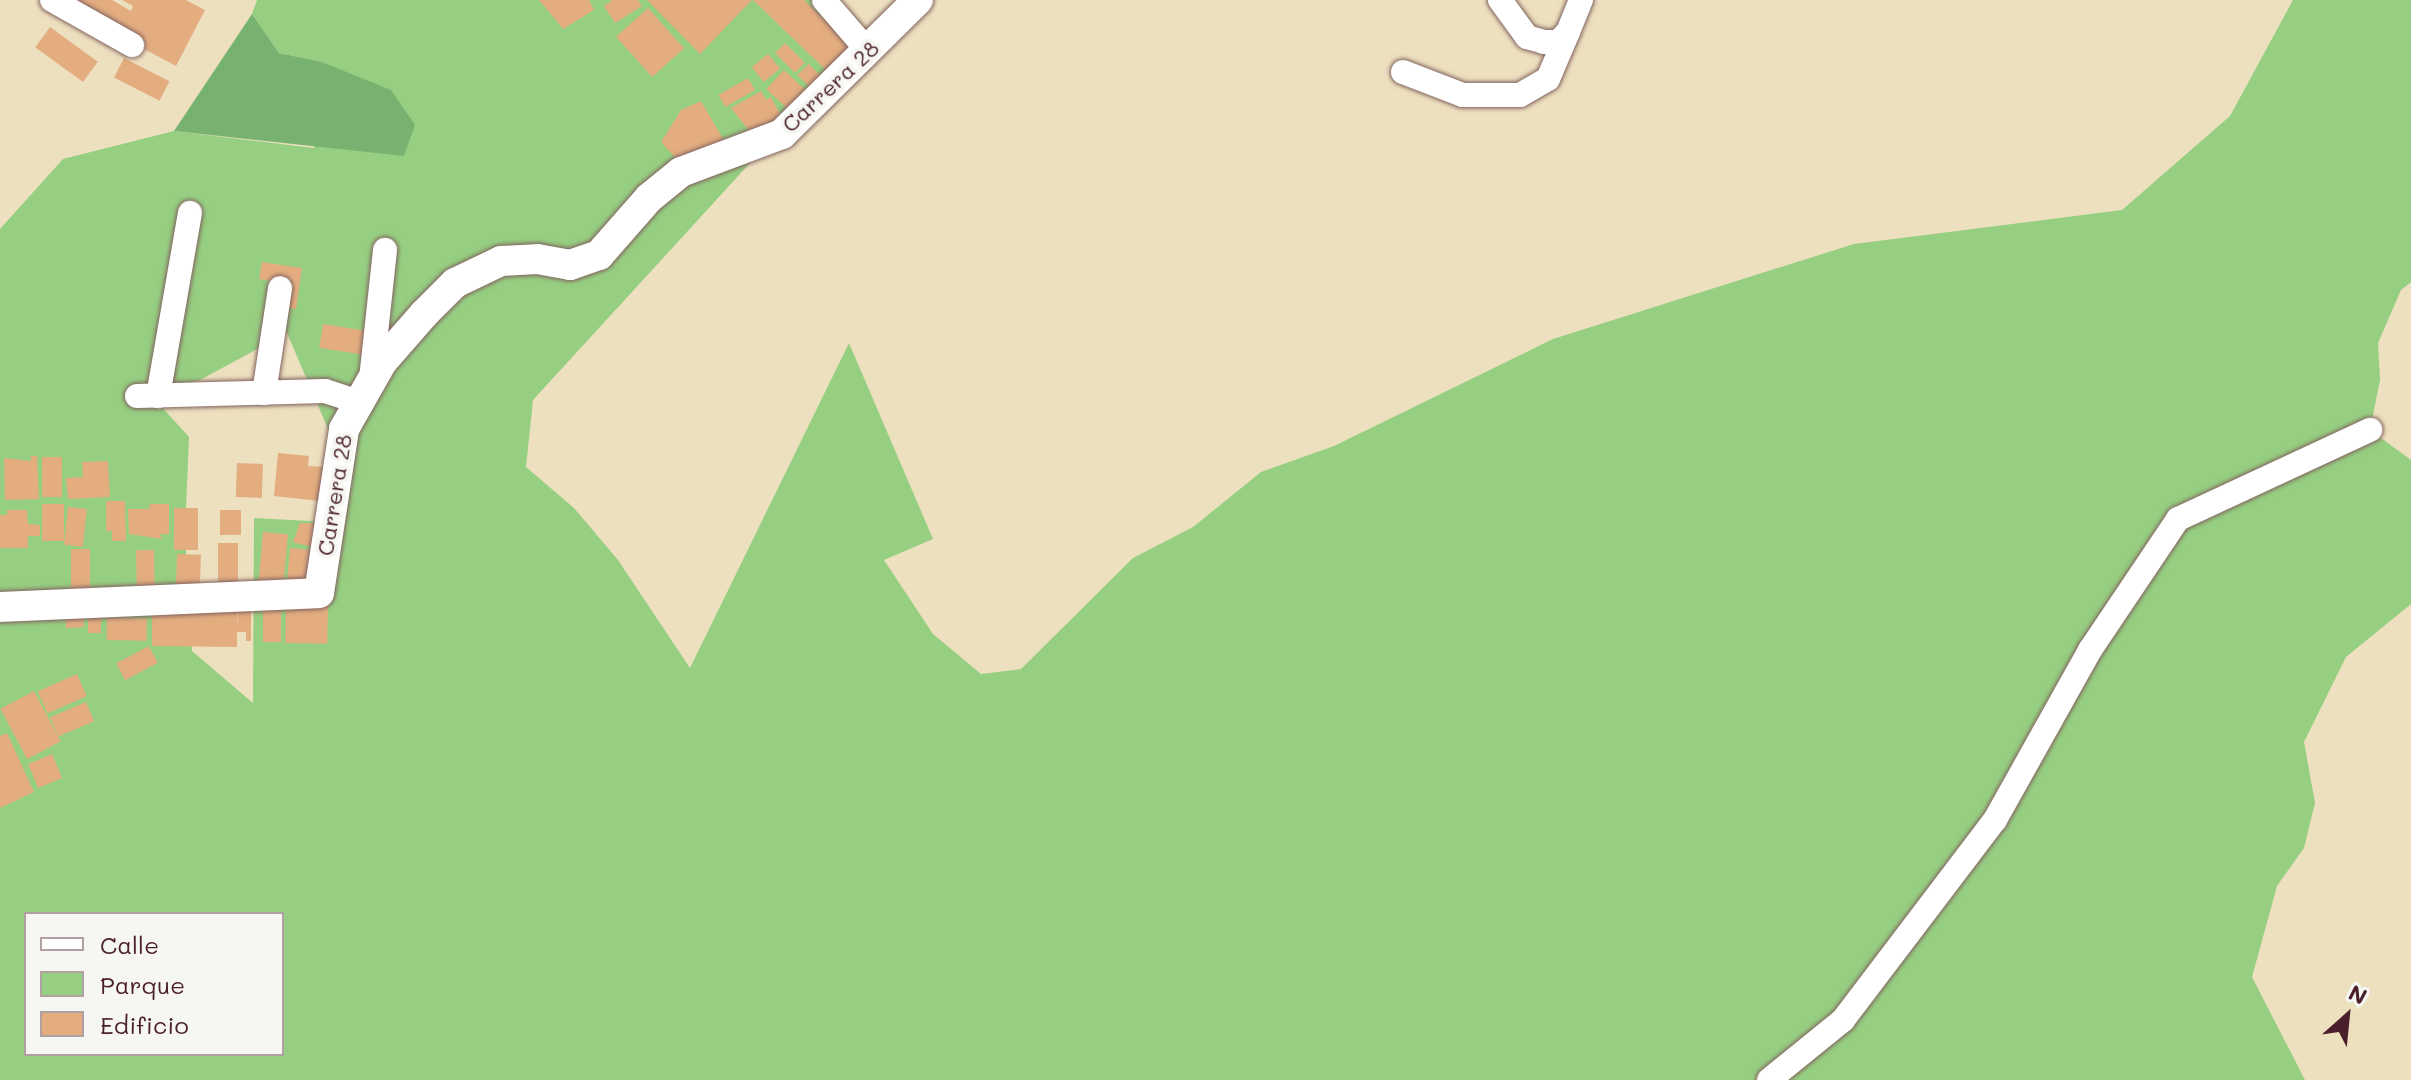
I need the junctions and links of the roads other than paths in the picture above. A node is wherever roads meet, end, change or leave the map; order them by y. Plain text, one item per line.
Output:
1 (52, 0) edge
2 (824, 0) edge
3 (918, 0) edge
4 (1500, 0) edge
5 (1581, 0) edge
6 (1568, 32) junction
7 (132, 45) dead end
8 (868, 51) junction
9 (1403, 72) dead end
10 (190, 213) dead end
11 (385, 250) dead end
12 (280, 288) dead end
13 (264, 393) junction
14 (365, 393) junction
15 (2370, 430) dead end
16 (0, 607) edge
17 (1769, 1080) edge

1 - 7 street
2 - 8 street
3 - 8 street, Carrera 28
4 - 6 street
5 - 6 street
6 - 9 street
8 - 14 street, Carrera 28
10 - 13 street
11 - 14 street
12 - 13 street
13 - 14 street
14 - 16 street, Carrera 28
15 - 17 street

